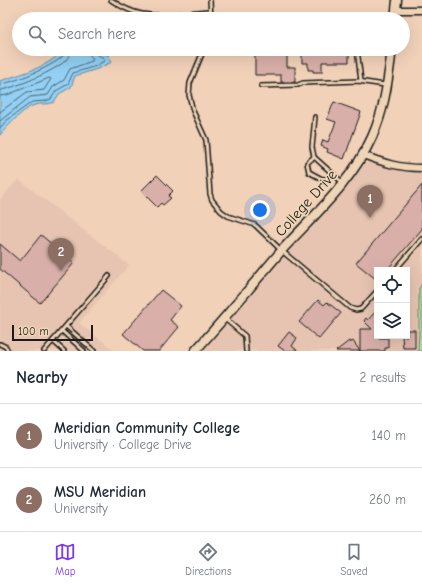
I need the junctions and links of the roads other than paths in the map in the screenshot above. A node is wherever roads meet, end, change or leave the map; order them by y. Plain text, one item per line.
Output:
1 (111, 0) edge
2 (210, 0) edge
3 (397, 0) edge
4 (396, 10) joint
5 (422, 10) edge
6 (210, 11) joint
7 (136, 12) edge
8 (198, 12) edge
9 (201, 56) edge
10 (358, 56) edge
11 (391, 56) edge
12 (361, 81) junction
13 (387, 85) junction
14 (261, 86) dead end
15 (315, 117) dead end
16 (363, 155) junction
17 (314, 157) junction
18 (422, 168) edge
19 (332, 174) junction
20 (343, 184) junction
21 (422, 239) edge
22 (282, 250) junction
23 (398, 267) edge
24 (109, 276) dead end
25 (374, 294) edge
26 (224, 318) junction
27 (66, 326) junction
28 (62, 331) junction
29 (53, 340) junction
30 (0, 344) edge
31 (8, 351) edge
32 (44, 351) edge
33 (64, 351) edge
34 (84, 351) edge
35 (94, 351) edge
36 (195, 351) edge
37 (246, 351) edge

1 - 7 lane
2 - 6 lane
3 - 4 street
4 - 5 street
6 - 8 lane
9 - 22 lane
10 - 12 lane
11 - 13 street, College Drive
12 - 13 lane
12 - 14 lane
13 - 16 street, College Drive
15 - 17 lane
16 - 18 street
16 - 20 street, College Drive
17 - 19 lane
17 - 19 lane
19 - 20 lane
20 - 22 street, College Drive
21 - 23 lane
22 - 25 lane
22 - 26 street, College Drive
24 - 27 lane
26 - 36 street, College Drive
26 - 37 lane
27 - 28 lane
27 - 35 lane
28 - 29 lane
28 - 34 lane
29 - 32 lane
29 - 33 lane
30 - 31 lane

